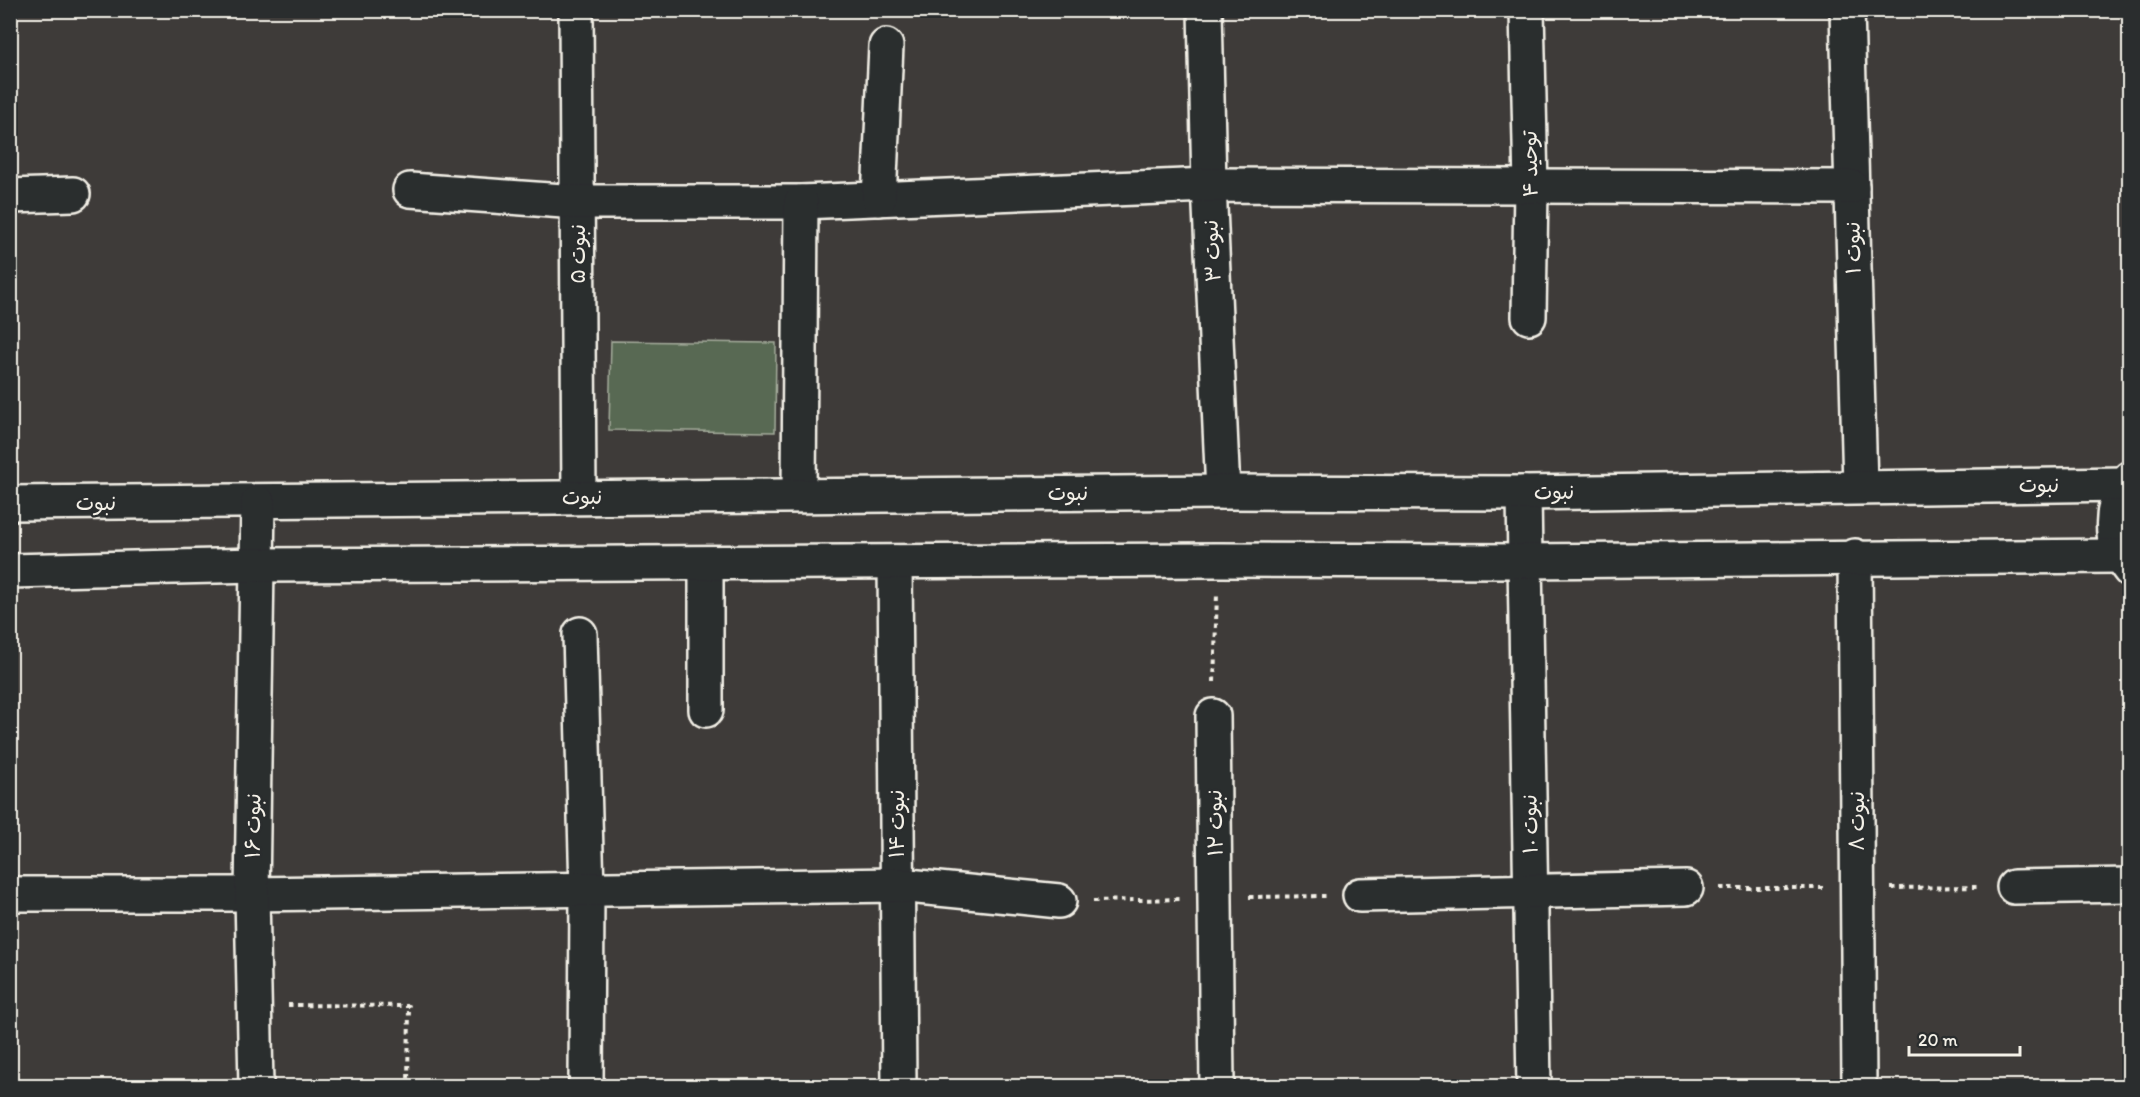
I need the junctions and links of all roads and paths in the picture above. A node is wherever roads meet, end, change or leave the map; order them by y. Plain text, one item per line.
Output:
1 (576, 10) edge
2 (1205, 10) edge
3 (1527, 10) edge
4 (1847, 10) edge
5 (886, 46) dead end
6 (1209, 185) junction
7 (1531, 187) junction
8 (1852, 187) junction
9 (410, 190) dead end
10 (73, 194) dead end
11 (10, 196) edge
12 (879, 199) junction
13 (577, 202) junction
14 (801, 202) junction
15 (1529, 317) dead end
16 (2127, 481) edge
17 (1860, 486) junction
18 (1223, 492) junction
19 (1524, 493) junction
20 (799, 495) junction
21 (579, 497) junction
22 (258, 502) junction
23 (10, 503) edge
24 (1855, 556) junction
25 (1218, 560) junction
26 (1525, 561) junction
27 (895, 562) junction
28 (2124, 563) edge
29 (706, 564) junction
30 (257, 565) junction
31 (10, 571) edge
32 (580, 634) dead end
33 (706, 710) dead end
34 (1214, 716) joint
35 (898, 885) junction
36 (2130, 885) edge
37 (2014, 887) dead end
38 (1686, 888) dead end
39 (587, 890) junction
40 (1531, 890) junction
41 (10, 894) edge
42 (252, 894) junction
43 (1360, 895) dead end
44 (1059, 902) dead end
45 (254, 1005) junction
46 (256, 1086) edge
47 (408, 1086) edge
48 (586, 1086) edge
49 (900, 1086) edge
50 (1217, 1086) edge
51 (1534, 1086) edge
52 (1859, 1086) edge

1 - 13 street, نبوت ۵
2 - 6 street, نبوت ۳
3 - 7 street, توحید ۴
4 - 8 street, نبوت ۱
5 - 12 street
6 - 7 street
6 - 12 street
6 - 18 street, نبوت ۳
7 - 8 street
7 - 15 street, توحید ۴
8 - 17 street, نبوت ۱
9 - 13 street
10 - 11 street
12 - 14 street
13 - 14 street
13 - 21 street, نبوت ۵
14 - 20 street
16 - 17 street, نبوت
16 - 28 street
17 - 19 street, نبوت
18 - 19 street, نبوت
18 - 20 street, نبوت
19 - 26 street, نبوت ۱۰
20 - 21 street, نبوت
21 - 22 street, نبوت
22 - 23 street, نبوت
22 - 30 street, نبوت ۱۶
24 - 26 street
24 - 28 street
24 - 52 street, نبوت ۸
25 - 26 street
25 - 27 street
25 - 34 path
26 - 40 street, نبوت ۱۰
27 - 29 street
27 - 35 street, نبوت ۱۴
29 - 30 street
29 - 33 street
30 - 31 street
30 - 42 street, نبوت ۱۶
32 - 39 street
34 - 50 street, نبوت ۱۲
35 - 39 street
35 - 44 street
35 - 49 street, نبوت ۱۴
36 - 37 street
38 - 40 street
39 - 42 street
39 - 48 street
40 - 43 street
40 - 51 street, نبوت ۱۰
41 - 42 street
42 - 45 street, نبوت ۱۶
45 - 46 street, نبوت ۱۶
45 - 47 path

